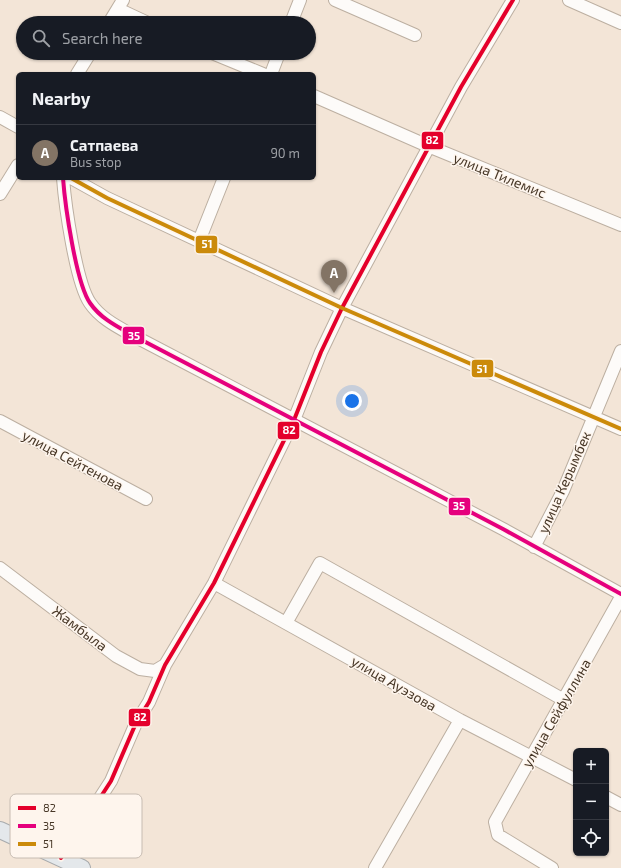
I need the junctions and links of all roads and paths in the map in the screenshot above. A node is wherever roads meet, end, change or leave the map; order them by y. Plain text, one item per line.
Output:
1 (300, 0) edge
2 (335, 0) edge
3 (513, 0) edge
4 (569, 0) edge
5 (120, 4) edge
6 (113, 16) edge
7 (138, 16) edge
8 (294, 16) edge
9 (621, 23) edge
10 (415, 35) dead end
11 (85, 60) edge
12 (229, 60) edge
13 (276, 60) edge
14 (77, 72) edge
15 (258, 72) edge
16 (272, 72) edge
17 (316, 97) edge
18 (0, 117) edge
19 (16, 126) edge
20 (428, 146) junction
21 (16, 168) edge
22 (62, 180) edge
23 (75, 180) edge
24 (223, 180) edge
25 (0, 194) edge
26 (621, 225) edge
27 (197, 236) junction
28 (342, 308) junction
29 (621, 351) edge
30 (594, 417) junction
31 (294, 420) junction
32 (0, 421) edge
33 (621, 429) edge
34 (146, 499) dead end
35 (534, 547) junction
36 (0, 568) edge
37 (214, 582) junction
38 (621, 595) edge
39 (286, 623) junction
40 (165, 665) junction
41 (564, 700) junction
42 (460, 720) junction
43 (531, 756) junction
44 (573, 778) edge
45 (103, 794) edge
46 (609, 799) edge
47 (621, 805) edge
48 (0, 830) edge
49 (10, 835) edge
50 (61, 858) edge
51 (82, 868) edge
52 (375, 868) edge
53 (552, 868) edge

1 - 8 street
2 - 10 street
3 - 20 street
4 - 9 street
5 - 6 street
5 - 7 street
11 - 14 street
12 - 15 street
13 - 16 street
17 - 20 street, улица Тилемис
18 - 19 street
20 - 26 street, улица Тилемис
20 - 28 street
21 - 25 street
22 - 31 street
23 - 27 street
24 - 27 street
27 - 28 street
28 - 30 street
28 - 31 street
29 - 30 street, улица Керымбек
30 - 33 street
30 - 35 street, улица Керымбек
31 - 35 street
31 - 37 street
32 - 34 street, улица Сейтенова
35 - 38 street
36 - 40 street, Жамбыла
37 - 39 street, улица Ауэзова
37 - 40 street
38 - 41 street, улица Сейфуллина
39 - 41 street
39 - 42 street, улица Ауэзова
40 - 45 street
41 - 43 street, улица Сейфуллина
42 - 43 street, улица Ауэзова
42 - 52 street
43 - 44 street, улица Ауэзова
43 - 53 street, улица Сейфуллина
46 - 47 street
48 - 49 main road
50 - 51 main road

